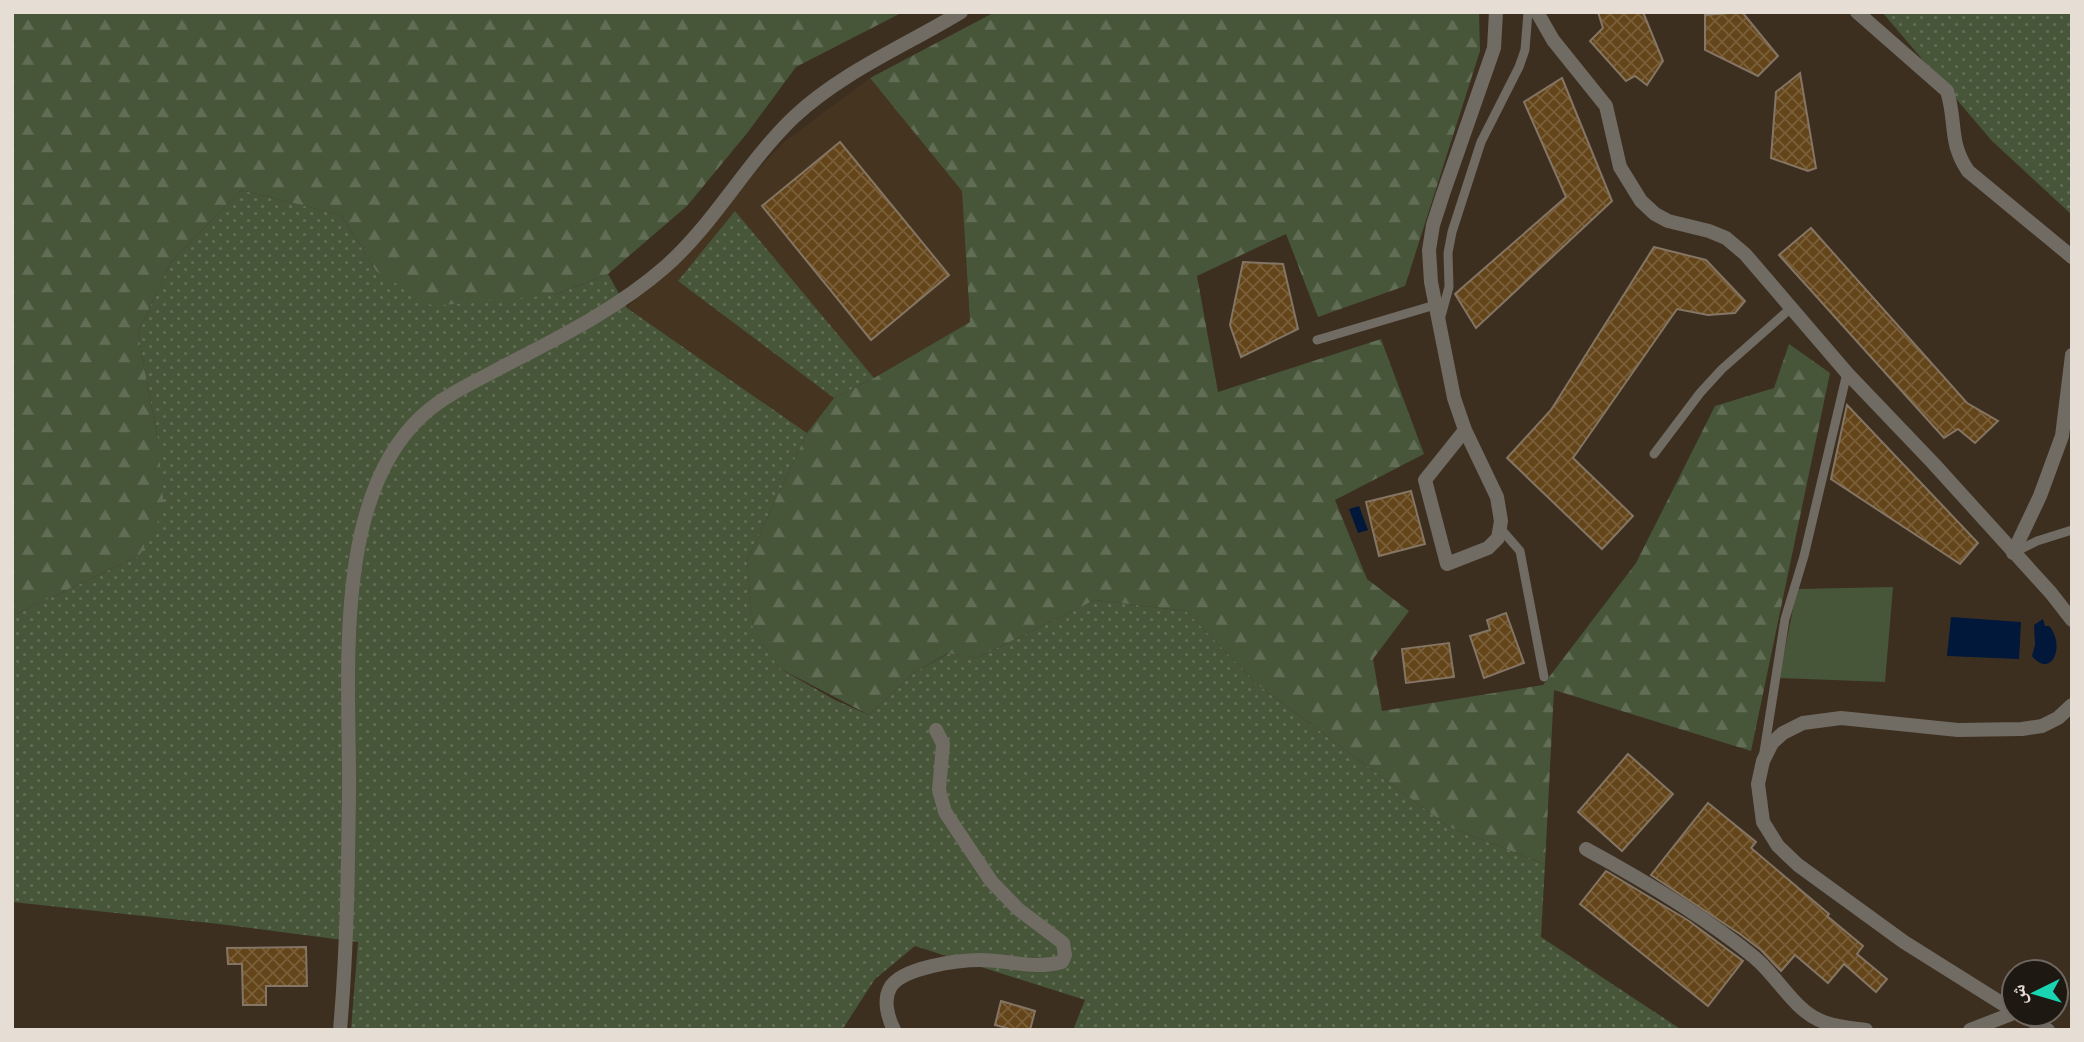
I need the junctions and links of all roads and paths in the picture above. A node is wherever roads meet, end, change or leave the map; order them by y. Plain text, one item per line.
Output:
1 (961, 12) edge
2 (1496, 12) edge
3 (1528, 12) edge
4 (1537, 12) edge
5 (1857, 12) edge
6 (2072, 257) edge
7 (1435, 305) junction
8 (1791, 308) junction
9 (1439, 322) junction
10 (1317, 340) dead end
11 (2072, 355) edge
12 (1847, 373) junction
13 (1465, 430) junction
14 (1654, 454) dead end
15 (1500, 528) junction
16 (2072, 530) edge
17 (2013, 553) junction
18 (2072, 620) edge
19 (1544, 677) dead end
20 (2072, 705) edge
21 (936, 730) dead end
22 (1763, 761) junction
23 (1586, 849) dead end
24 (2000, 1003) edge
25 (2000, 1018) edge
26 (340, 1030) edge
27 (894, 1030) edge
28 (1866, 1030) edge
29 (1970, 1030) edge

1 - 26 street
2 - 7 street
3 - 9 lane
4 - 8 street
5 - 6 street
7 - 9 street
7 - 10 lane
8 - 12 street
8 - 14 lane
9 - 13 street
11 - 17 street
12 - 17 street
12 - 22 lane
13 - 15 street
13 - 15 street
15 - 19 lane
16 - 17 lane
17 - 18 street
20 - 22 street
21 - 27 street
22 - 24 street
23 - 28 street
25 - 29 street

